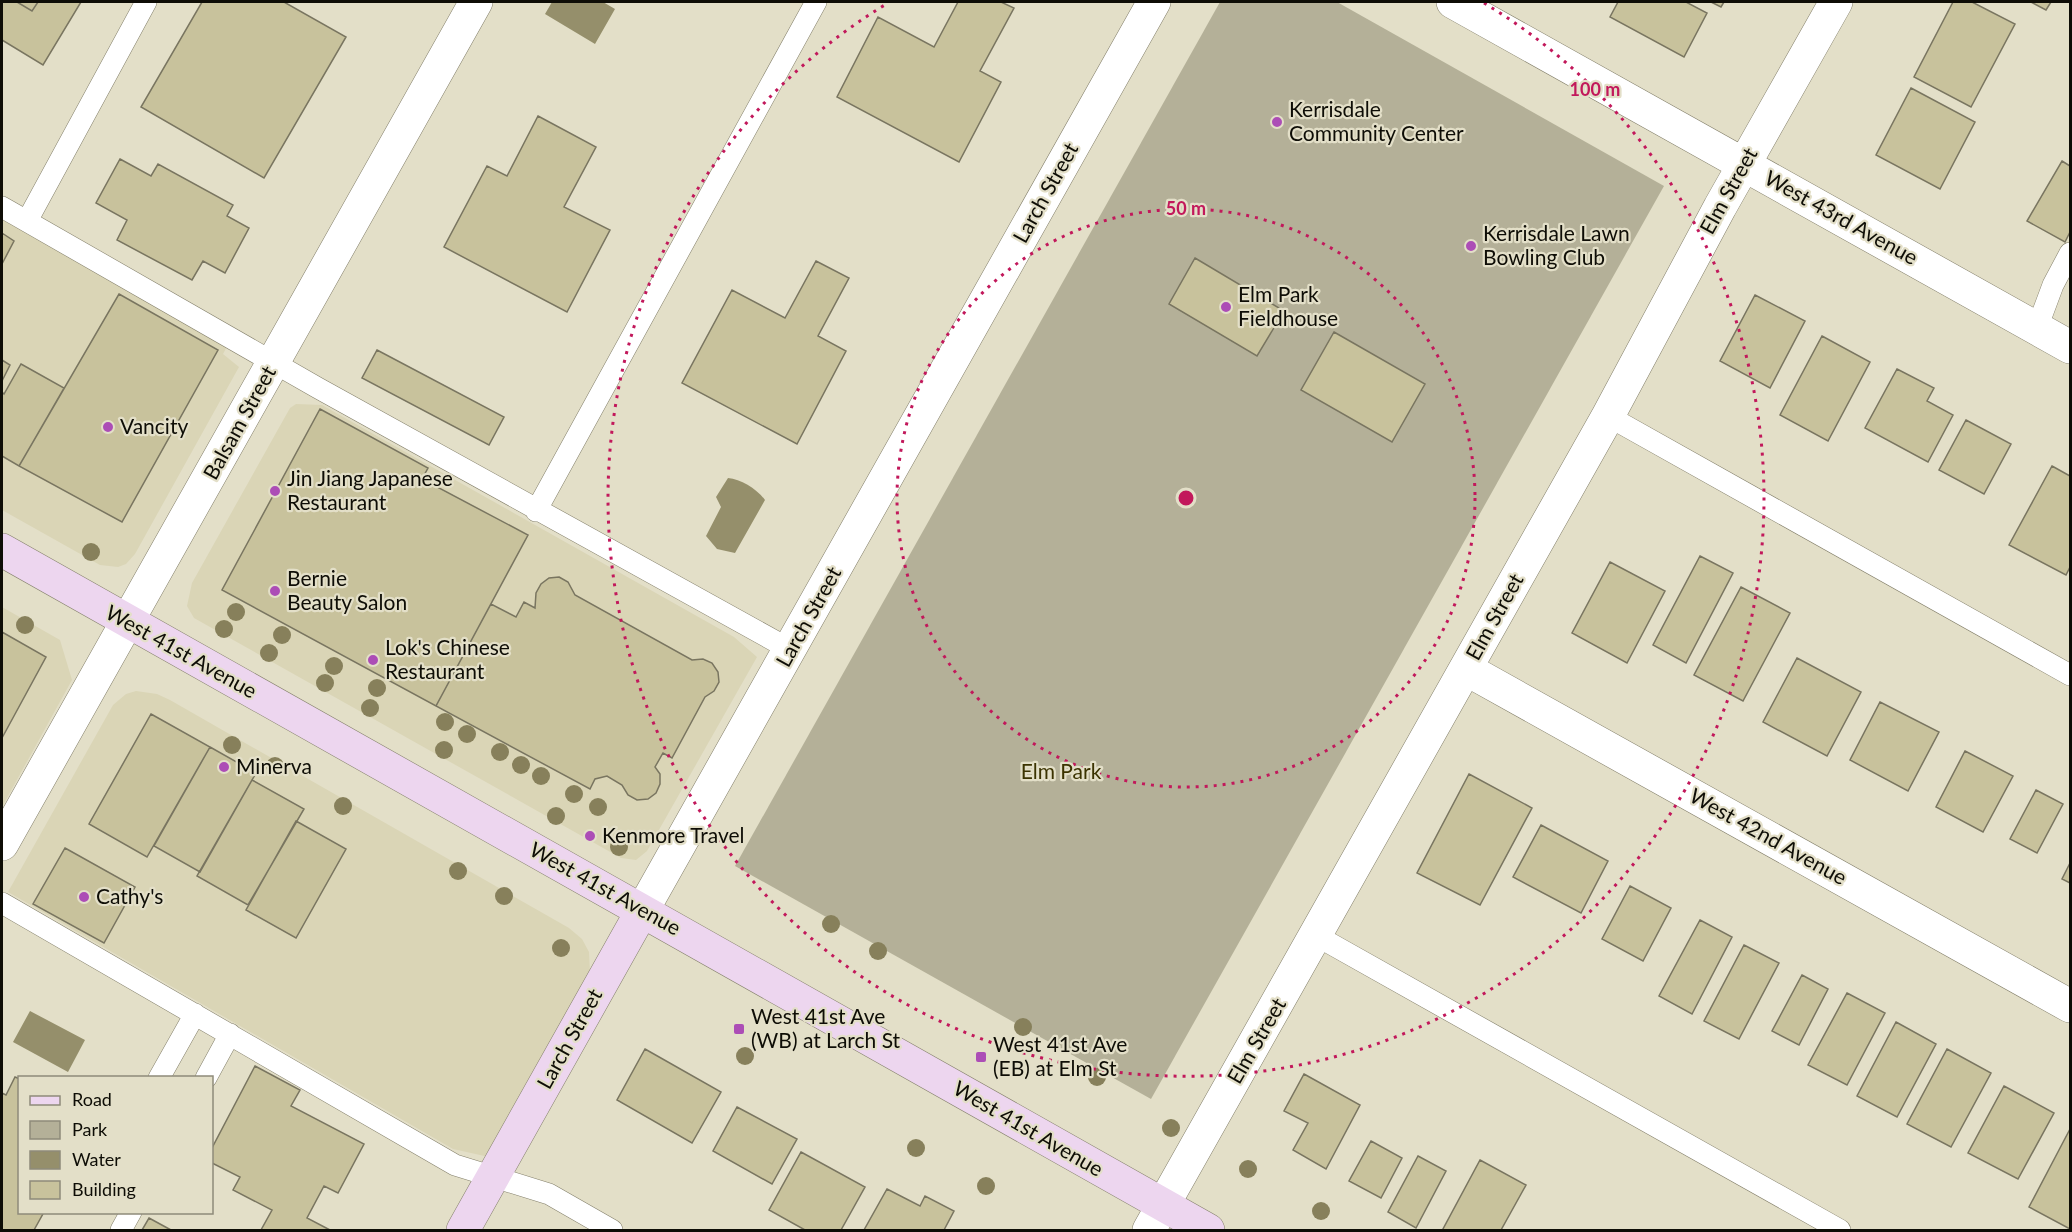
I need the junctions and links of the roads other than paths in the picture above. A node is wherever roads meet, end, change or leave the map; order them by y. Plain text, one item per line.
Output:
1 (146, 2) edge
2 (476, 2) edge
3 (816, 2) edge
4 (1154, 2) edge
5 (1454, 2) edge
6 (1836, 2) edge
7 (1492, 11) edge
8 (1744, 163) junction
9 (2, 207) edge
10 (27, 221) junction
11 (2070, 253) edge
12 (2037, 328) junction
13 (2070, 347) edge
14 (273, 363) junction
15 (1608, 416) junction
16 (536, 511) junction
17 (2, 550) edge
18 (128, 622) junction
19 (791, 650) junction
20 (1466, 669) junction
21 (2070, 675) edge
22 (2, 844) edge
23 (2, 903) edge
24 (642, 910) junction
25 (1317, 936) junction
26 (2070, 1006) edge
27 (195, 1014) junction
28 (230, 1034) junction
29 (160, 1076) edge
30 (207, 1076) edge
31 (493, 1176) junction
32 (130, 1214) edge
33 (1156, 1218) edge
34 (121, 1230) edge
35 (463, 1230) edge
36 (612, 1230) edge
37 (1208, 1230) edge
38 (1840, 1230) edge

1 - 10 lane
2 - 14 street, Balsam Street
3 - 16 lane
4 - 19 street, Larch Street
5 - 7 street, West 43rd Avenue
6 - 8 street, Elm Street
7 - 8 street, West 43rd Avenue
8 - 12 street, West 43rd Avenue
8 - 15 street, Elm Street
9 - 10 lane
10 - 14 lane
11 - 12 lane
12 - 13 street, West 43rd Avenue
14 - 16 lane
14 - 18 street, Balsam Street
15 - 20 street, Elm Street
15 - 21 lane
16 - 19 lane
17 - 18 main road, West 41st Avenue
18 - 22 street, Balsam Street
18 - 24 main road, West 41st Avenue
19 - 24 street, Larch Street
20 - 25 street, Elm Street
20 - 26 street, West 42nd Avenue
23 - 27 lane
24 - 31 main road, Larch Street
24 - 33 main road, West 41st Avenue
25 - 33 street, Elm Street
25 - 38 lane
27 - 28 lane
27 - 29 lane
28 - 30 lane
28 - 31 lane
31 - 35 main road, Larch Street
31 - 36 lane
32 - 34 lane
33 - 37 main road, West 41st Avenue

